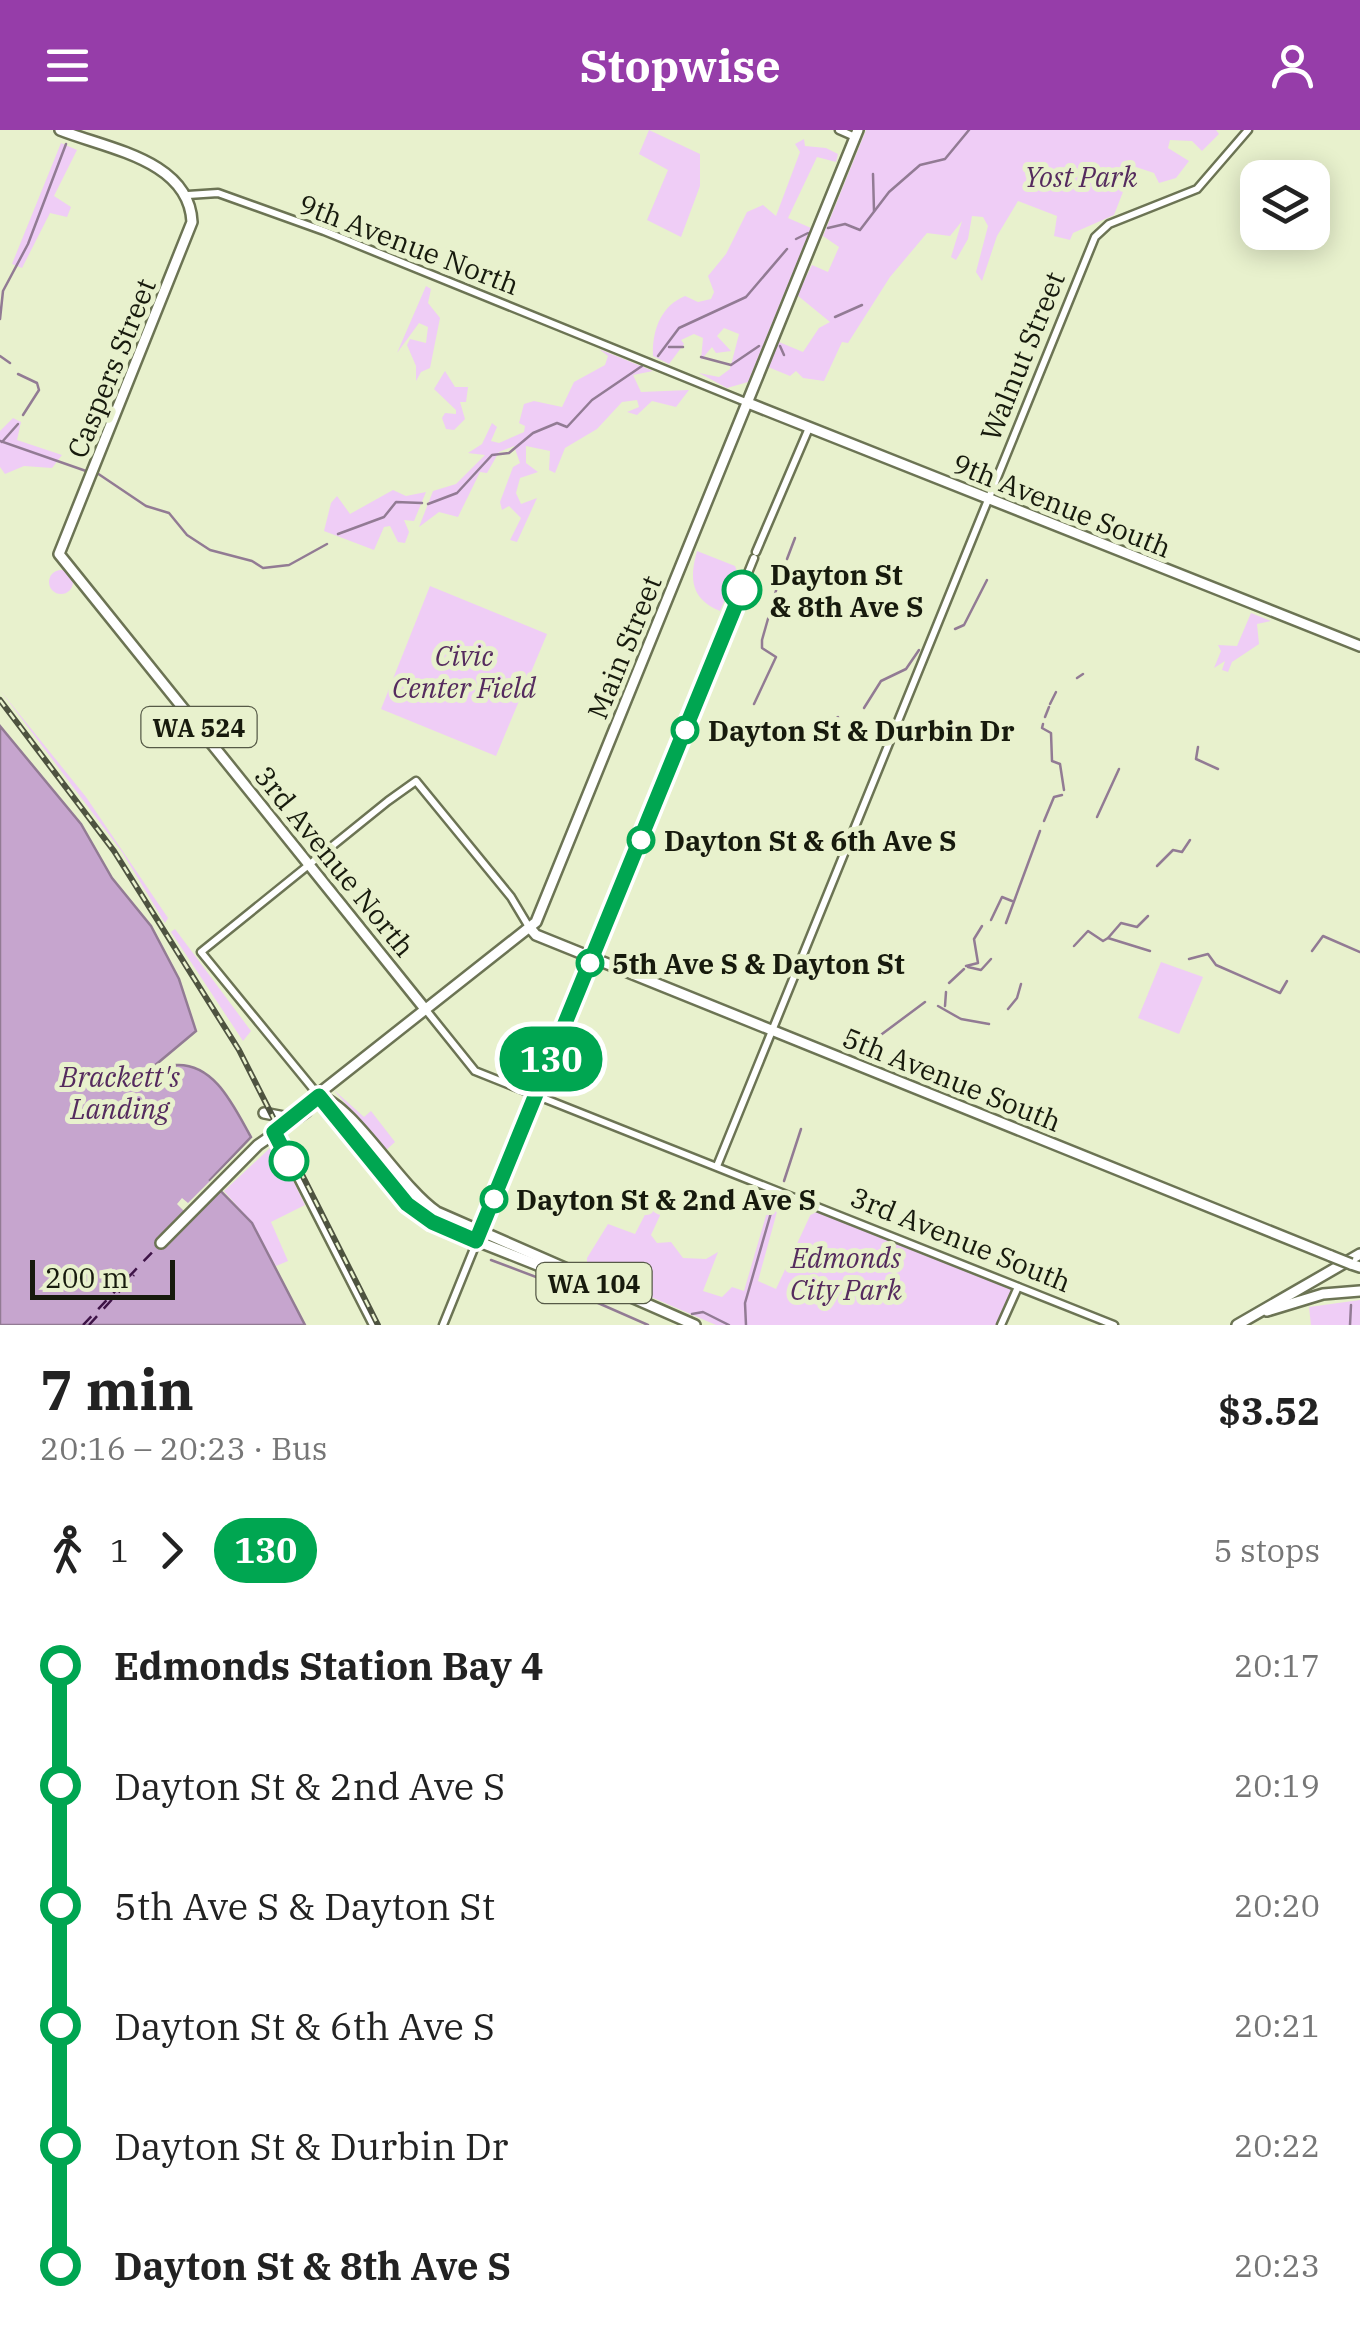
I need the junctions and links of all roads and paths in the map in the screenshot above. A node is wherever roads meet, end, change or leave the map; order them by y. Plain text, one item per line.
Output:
1 (60, 130) edge
2 (839, 130) edge
3 (1248, 130) edge
4 (857, 133) edge
5 (188, 195) junction
6 (748, 404) junction
7 (809, 428) junction
8 (987, 500) junction
9 (59, 554) joint
10 (1360, 646) edge
11 (310, 866) junction
12 (530, 928) junction
13 (592, 958) junction
14 (425, 1008) junction
15 (772, 1031) junction
16 (319, 1096) junction
17 (536, 1096) junction
18 (306, 1112) junction
19 (264, 1113) dead end
20 (333, 1114) junction
21 (290, 1118) junction
22 (275, 1132) junction
23 (717, 1166) junction
24 (397, 1196) junction
25 (419, 1199) junction
26 (478, 1237) junction
27 (494, 1239) junction
28 (161, 1243) dead end
29 (1360, 1254) edge
30 (1355, 1266) edge
31 (1018, 1286) junction
32 (1360, 1291) edge
33 (374, 1325) edge
34 (442, 1325) edge
35 (686, 1325) edge
36 (695, 1325) edge
37 (704, 1325) edge
38 (1001, 1325) edge
39 (1114, 1325) edge
40 (1237, 1325) edge

1 - 5 main road
2 - 4 street
3 - 8 street, Walnut Street
4 - 6 main road, Main Street
5 - 6 street, 9th Avenue North
5 - 9 main road, Caspers Street / WA 524
6 - 7 main road, 9th Avenue South
6 - 12 main road, Main Street
7 - 8 main road, 9th Avenue South
7 - 13 street
8 - 10 main road, 9th Avenue South
8 - 15 street, Walnut Street
9 - 11 main road, 3rd Avenue North / WA 524
11 - 12 street
11 - 14 main road, 3rd Avenue North / WA 524
11 - 16 street
12 - 13 main road, 5th Avenue South
12 - 14 main road, Main Street
13 - 15 main road, 5th Avenue South
13 - 17 street
14 - 16 main road, Main Street
14 - 17 street, 3rd Avenue South
15 - 23 street, Walnut Street
15 - 30 main road, 5th Avenue South, bridge
16 - 18 main road, Main Street
16 - 20 main road
16 - 21 main road, Main Street
16 - 25 main road, WA 104
17 - 23 street, 3rd Avenue South
17 - 26 street
18 - 20 main road
18 - 22 main road, Main Street
19 - 21 main road
20 - 24 main road, WA 104
21 - 22 main road, Main Street
22 - 28 main road
22 - 33 street
23 - 31 street, 3rd Avenue South
24 - 25 main road
24 - 26 main road, WA 104
25 - 26 main road, WA 104
26 - 27 main road, WA 104
26 - 34 street
26 - 35 main road, WA 104
27 - 36 main road, WA 104
27 - 37 main road, WA 104
29 - 40 main road
31 - 38 street
31 - 39 street, 3rd Avenue South
32 - 40 main road

